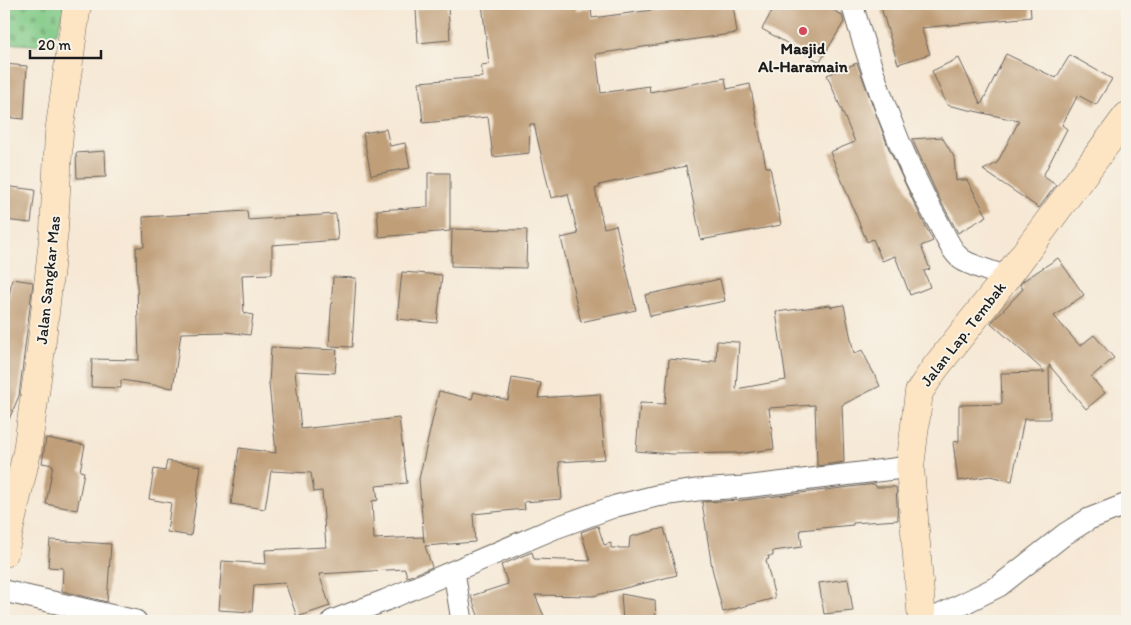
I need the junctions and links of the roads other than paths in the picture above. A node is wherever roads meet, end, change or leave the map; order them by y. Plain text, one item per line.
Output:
1 (77, 4) edge
2 (852, 4) edge
3 (1127, 116) edge
4 (1007, 277) junction
5 (910, 467) junction
6 (1127, 504) edge
7 (4, 553) edge
8 (454, 572) junction
9 (4, 591) edge
10 (136, 621) edge
11 (332, 621) edge
12 (462, 621) edge
13 (922, 621) edge
14 (928, 621) edge

1 - 7 street, Jalan Sangkar Mas
2 - 4 street
3 - 4 street, Jalan Lap. Tembak
4 - 5 street, Jalan Lap. Tembak
5 - 8 street
5 - 13 street, Jalan Lap. Tembak
6 - 14 street
8 - 11 street
8 - 12 street
9 - 10 street

